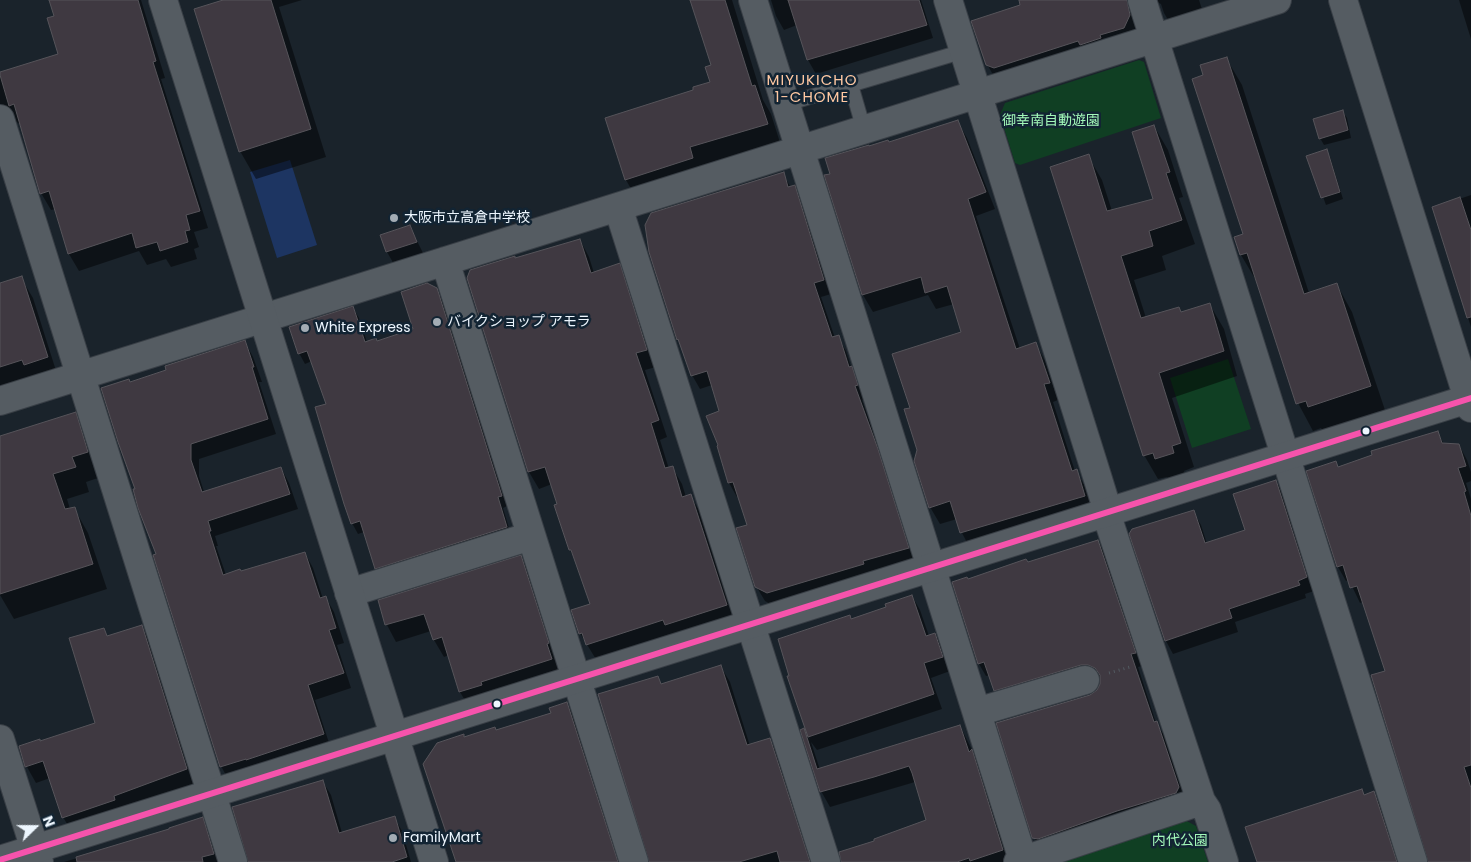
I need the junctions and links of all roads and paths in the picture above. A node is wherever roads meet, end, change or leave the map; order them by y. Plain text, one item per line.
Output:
1 (163, 0) edge
2 (753, 0) edge
3 (948, 0) edge
4 (1142, 0) edge
5 (1277, 0) edge
6 (1343, 0) edge
7 (1154, 39) junction
8 (964, 51) junction
9 (851, 85) junction
10 (977, 94) junction
11 (786, 104) junction
12 (0, 120) edge
13 (864, 130) junction
14 (800, 150) junction
15 (618, 207) junction
16 (445, 261) junction
17 (263, 319) junction
18 (81, 376) junction
19 (0, 401) edge
20 (1470, 402) edge
21 (1285, 457) junction
22 (1106, 513) junction
23 (531, 536) junction
24 (931, 568) junction
25 (350, 593) junction
26 (750, 625) junction
27 (1155, 660) junction
28 (576, 679) junction
29 (1085, 680) joint
30 (976, 712) junction
31 (394, 737) junction
32 (0, 739) edge
33 (212, 794) junction
34 (1201, 801) junction
35 (37, 856) edge
36 (0, 860) edge
37 (1021, 861) edge
38 (233, 862) edge
39 (434, 862) edge
40 (634, 862) edge
41 (826, 862) edge
42 (1224, 862) edge
43 (1413, 862) edge

1 - 17 street
2 - 11 street
3 - 8 street
4 - 7 street
5 - 7 street
6 - 20 street
7 - 10 street
7 - 21 street
8 - 9 lane
8 - 10 street
9 - 11 lane
9 - 13 lane
10 - 13 street
10 - 22 street
11 - 14 street
12 - 18 street
13 - 14 street
14 - 15 street
14 - 24 street
15 - 16 street
15 - 26 street
16 - 17 street
16 - 23 street
17 - 18 street
17 - 25 street
18 - 19 street
18 - 33 street
20 - 21 street
21 - 22 street
21 - 43 street
22 - 24 street
22 - 27 street
23 - 25 street
23 - 28 street
24 - 26 street
24 - 30 street
25 - 31 street
26 - 28 street
26 - 41 street
27 - 29 path
27 - 34 street
28 - 31 street
28 - 40 street
29 - 30 street
30 - 37 street
31 - 33 street
31 - 39 street
32 - 35 street
33 - 35 street
33 - 38 street
34 - 37 street
34 - 42 street
35 - 36 street

